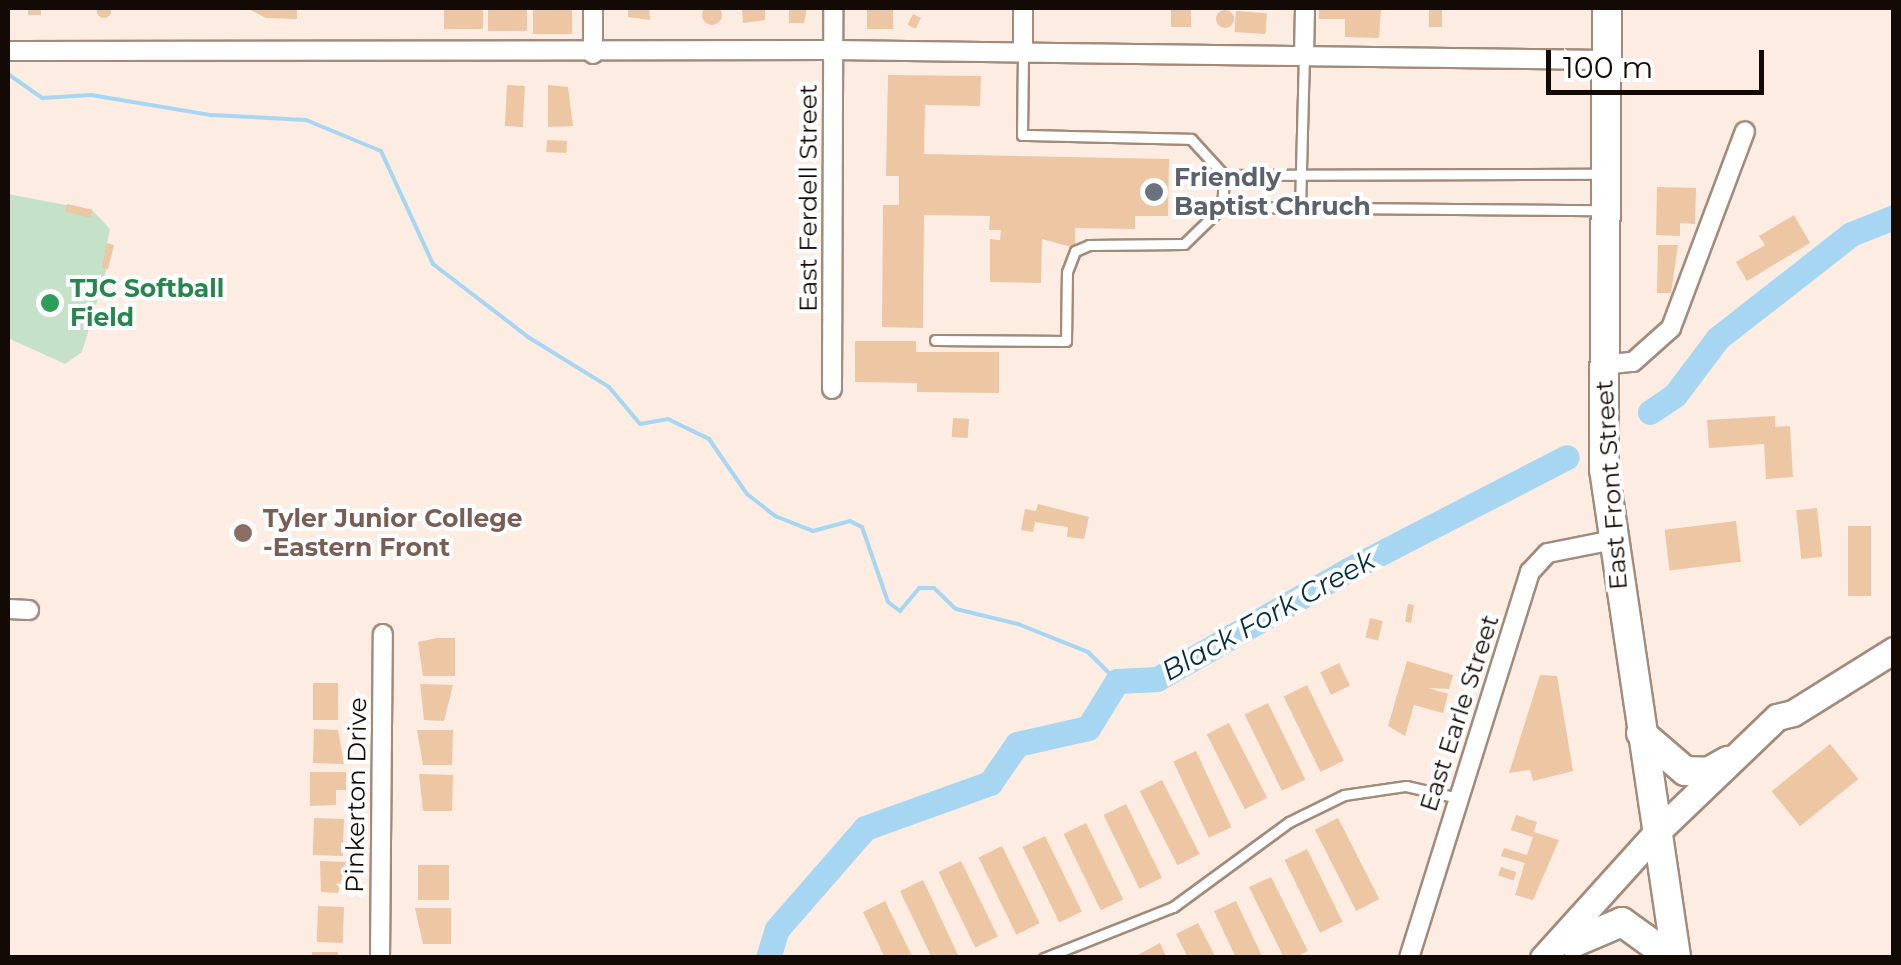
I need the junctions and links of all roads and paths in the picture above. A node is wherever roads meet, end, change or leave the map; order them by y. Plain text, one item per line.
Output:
1 (593, 8) edge
2 (833, 8) edge
3 (1023, 8) edge
4 (1305, 8) edge
5 (1607, 8) edge
6 (8, 50) edge
7 (833, 50) junction
8 (1023, 53) junction
9 (593, 54) junction
10 (1304, 56) junction
11 (1606, 60) junction
12 (1746, 131) dead end
13 (1605, 174) junction
14 (1224, 175) junction
15 (1301, 175) junction
16 (1222, 207) junction
17 (1300, 208) junction
18 (1604, 210) junction
19 (935, 340) dead end
20 (1602, 365) junction
21 (832, 389) dead end
22 (1612, 540) junction
23 (8, 610) edge
24 (29, 610) dead end
25 (383, 634) dead end
26 (1894, 650) edge
27 (1794, 714) junction
28 (1641, 733) junction
29 (1728, 761) junction
30 (1458, 798) junction
31 (1658, 844) junction
32 (1567, 950) edge
33 (380, 958) edge
34 (1044, 958) edge
35 (1409, 958) edge
36 (1543, 958) edge
37 (1674, 958) edge

1 - 9 street
2 - 7 street, East Ferdell Street
3 - 8 street
4 - 10 street
5 - 11 main road, East Front Street
6 - 9 street
7 - 8 street
7 - 9 street
7 - 21 street, East Ferdell Street
8 - 10 street
8 - 14 lane
10 - 11 street
10 - 15 lane
11 - 13 main road, East Front Street
12 - 20 street
13 - 15 lane
13 - 18 main road, East Front Street
14 - 15 lane
14 - 16 lane
15 - 17 lane
16 - 17 lane
16 - 19 lane
17 - 18 lane
18 - 20 main road, East Front Street
20 - 22 main road, East Front Street
22 - 28 main road, East Front Street
22 - 30 street, East Earle Street
23 - 24 street
25 - 33 street, Pinkerton Drive
26 - 27 main road
27 - 29 main road
27 - 31 main road
28 - 29 main road
28 - 31 main road, East Front Street
29 - 31 main road
30 - 34 lane
30 - 35 street, East Earle Street
31 - 32 main road
31 - 36 main road
31 - 37 main road, East Front Street
32 - 37 main road

